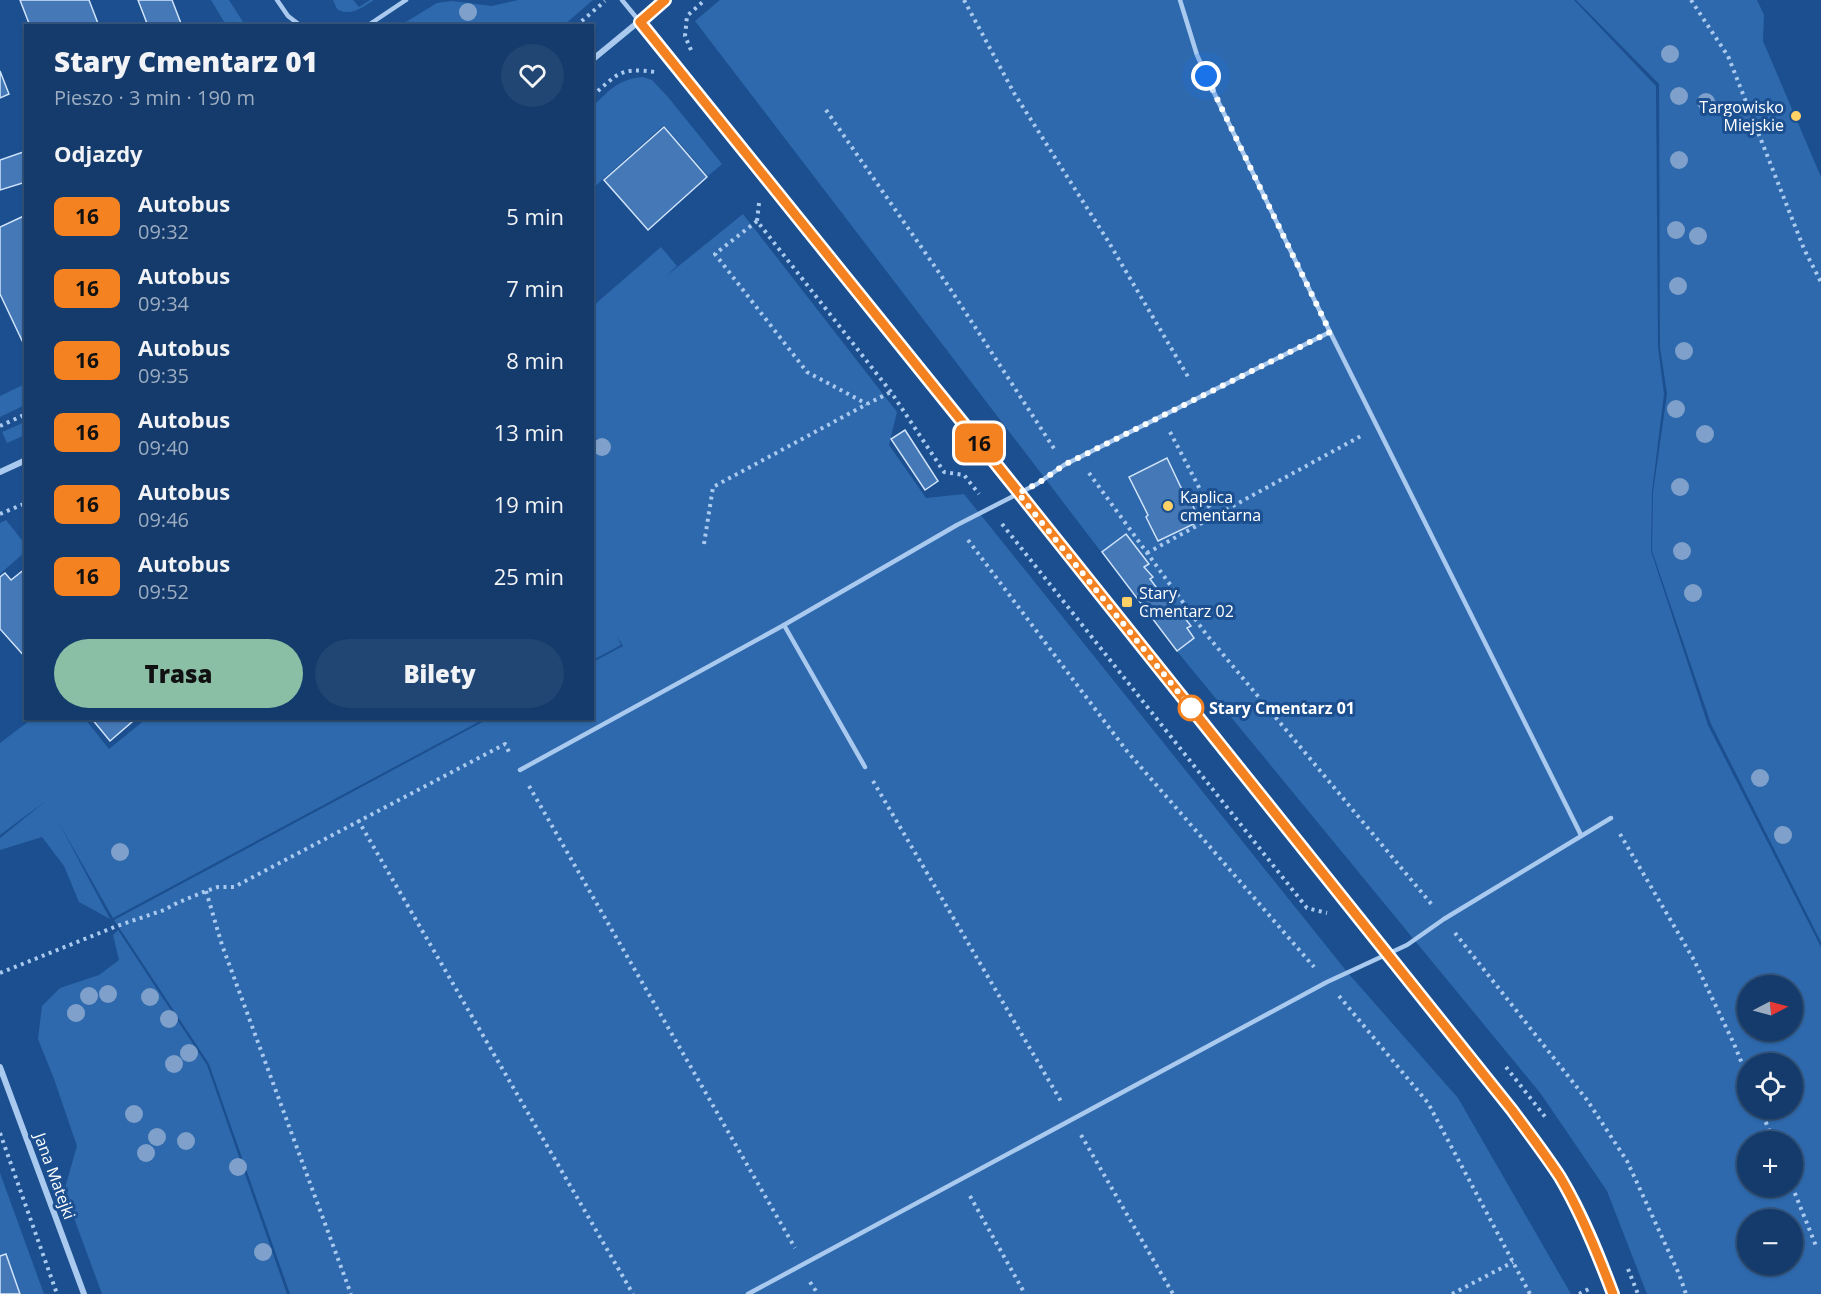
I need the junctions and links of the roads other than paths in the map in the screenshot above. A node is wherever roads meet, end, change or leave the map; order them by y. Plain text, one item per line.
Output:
1 (277, 0) edge
2 (406, 0) edge
3 (622, 0) edge
4 (665, 0) edge
5 (1180, 0) edge
6 (640, 22) junction
7 (298, 24) edge
8 (370, 24) edge
9 (594, 58) edge
10 (1330, 332) junction
11 (24, 461) edge
12 (0, 472) edge
13 (1018, 493) junction
14 (784, 625) junction
15 (865, 767) road end
16 (519, 770) road end
17 (1611, 818) road end
18 (1581, 835) junction
19 (1388, 955) junction
20 (0, 1067) edge
21 (84, 1294) edge
22 (747, 1294) edge
23 (1613, 1294) edge

1 - 7 lane
2 - 8 lane
3 - 6 lane
4 - 6 street
5 - 10 lane
6 - 9 street
6 - 13 street
10 - 13 lane
10 - 18 lane
11 - 12 street
13 - 14 lane
13 - 19 street
14 - 15 lane
14 - 16 lane
17 - 18 lane
18 - 19 lane
19 - 22 lane
19 - 23 street
20 - 21 street, Jana Matejki

